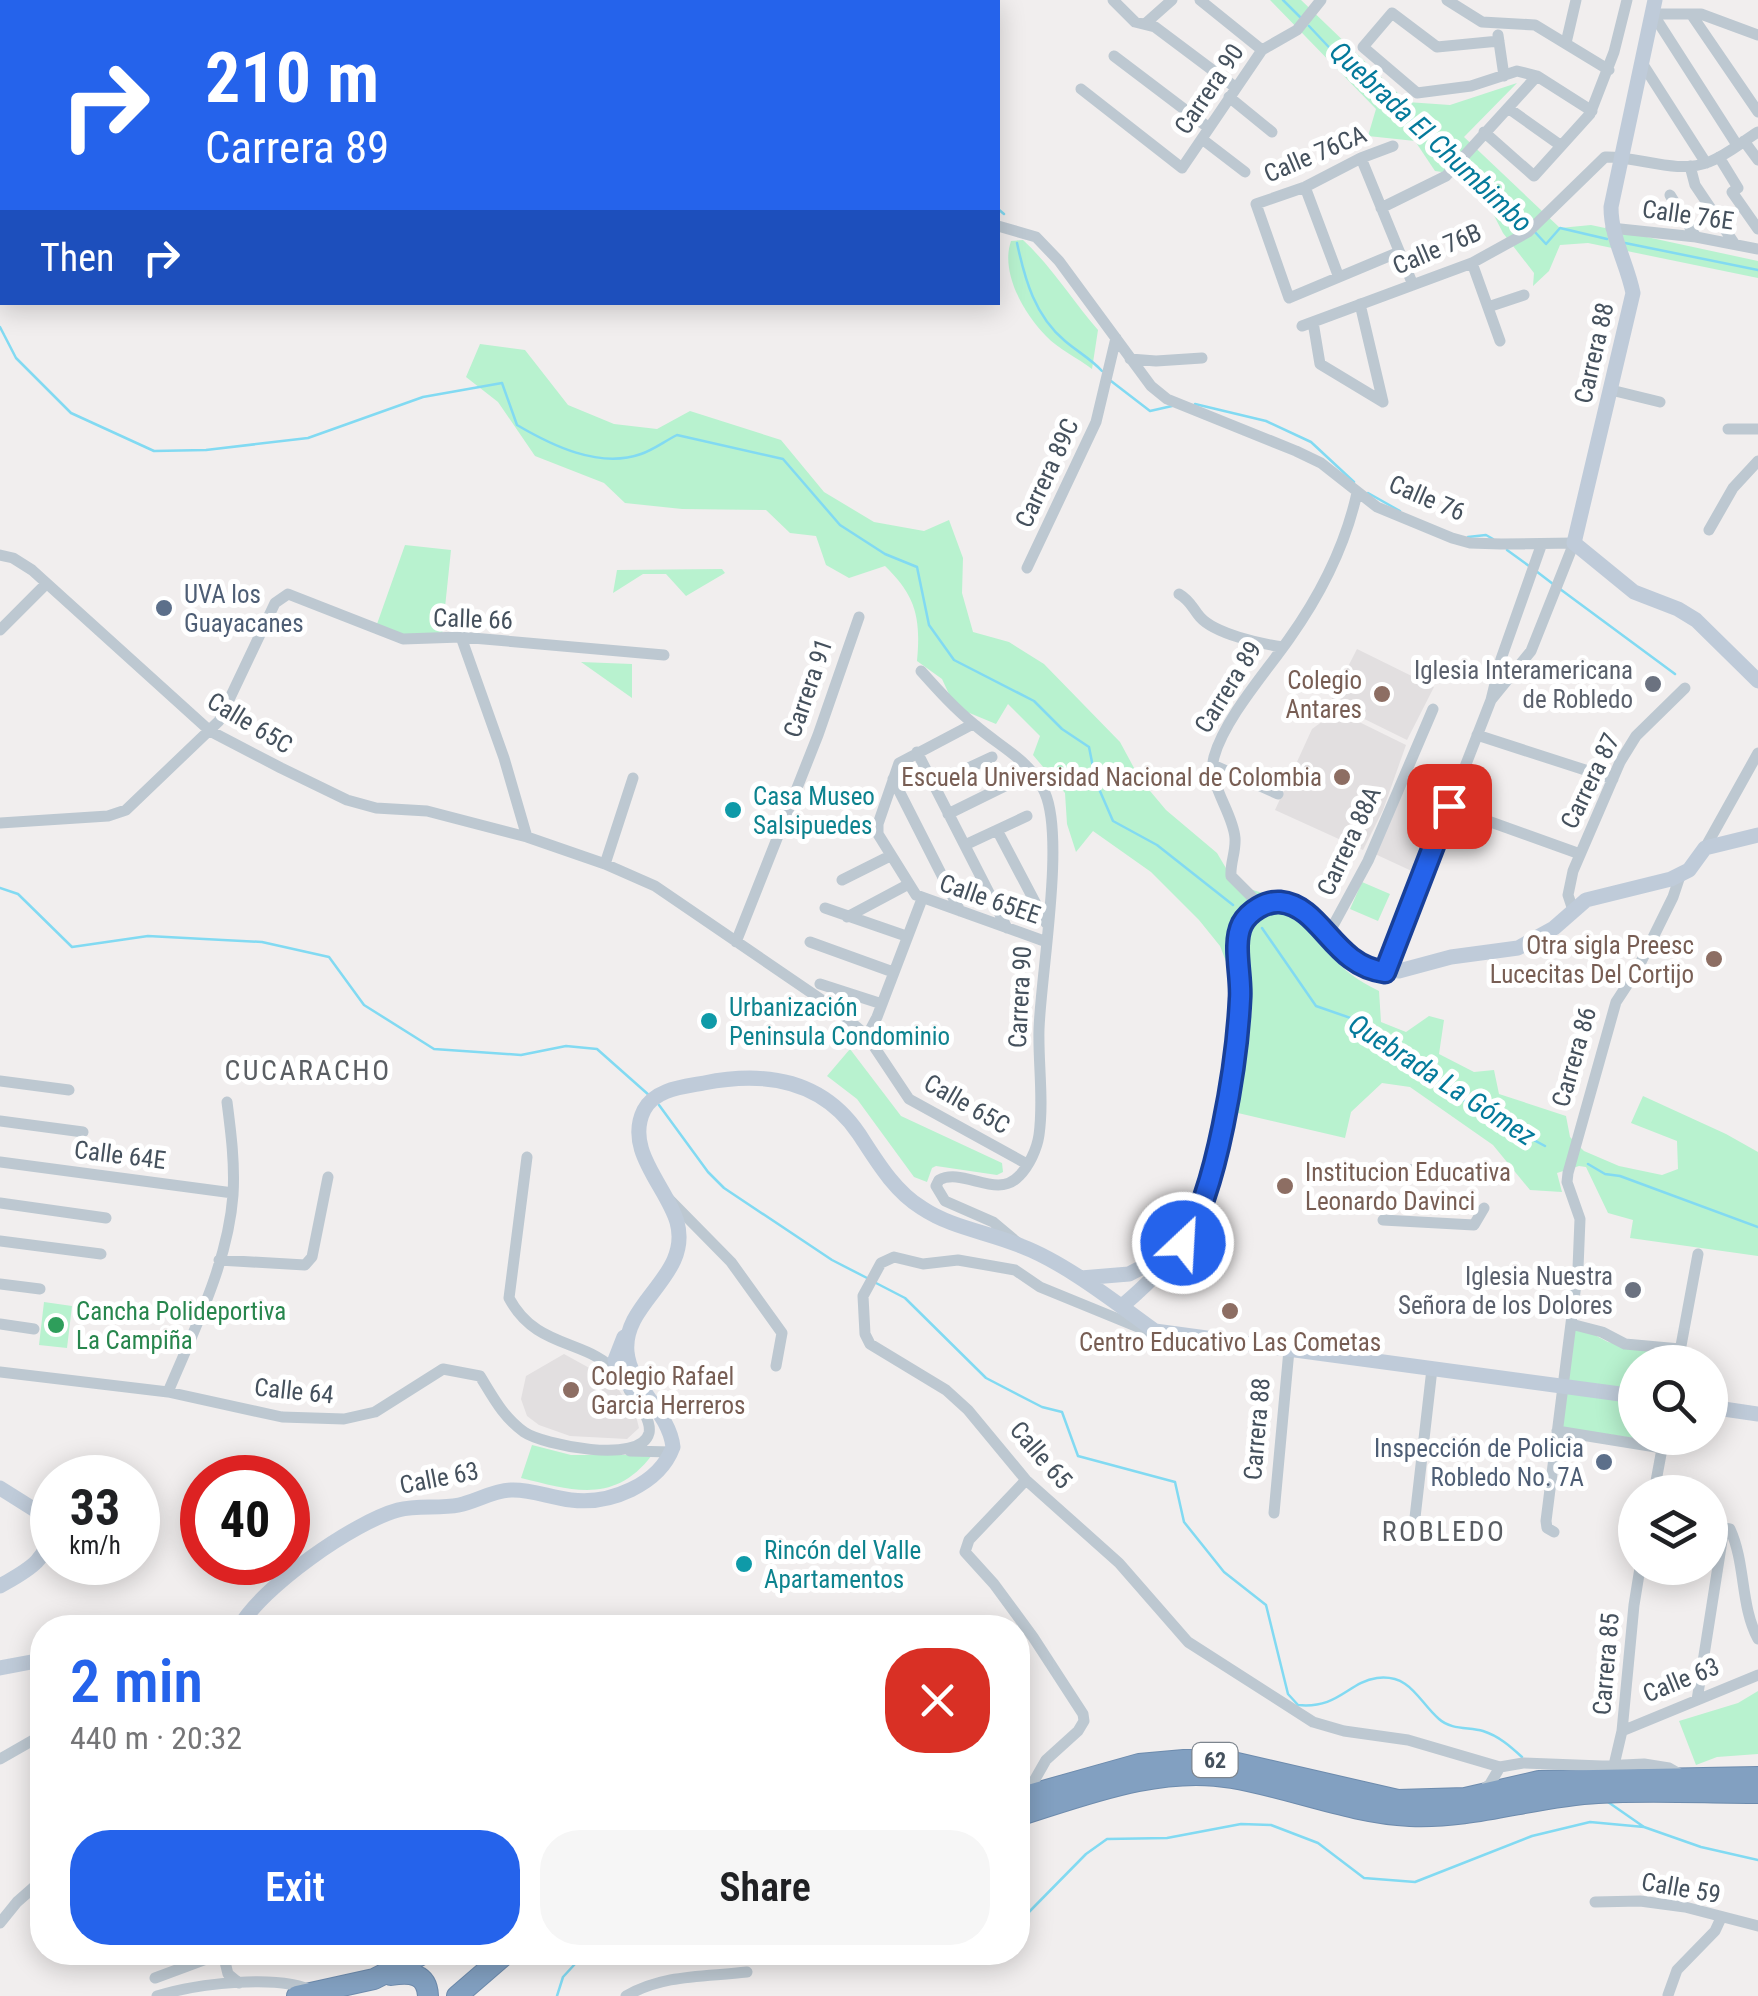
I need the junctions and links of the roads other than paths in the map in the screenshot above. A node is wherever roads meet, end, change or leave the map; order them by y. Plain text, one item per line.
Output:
1 (1112, 0) edge
2 (1172, 0) edge
3 (1200, 0) edge
4 (1447, 0) edge
5 (1576, 0) edge
6 (1627, 0) edge
7 (1315, 2) edge
8 (1654, 7) edge
9 (1690, 14) junction
10 (1146, 23) junction
11 (1489, 23) junction
12 (1757, 37) edge
13 (1499, 42) junction
14 (1566, 43) junction
15 (1262, 50) junction
16 (1114, 56) dead end
17 (1642, 63) junction
18 (1609, 70) junction
19 (1504, 76) junction
20 (1537, 76) junction
21 (1081, 89) dead end
22 (1232, 92) junction
23 (1508, 108) junction
24 (1592, 111) junction
25 (1758, 112) edge
26 (1272, 132) dead end
27 (1484, 132) junction
28 (1758, 132) edge
29 (1205, 133) junction
30 (1740, 143) junction
31 (1560, 145) junction
32 (1392, 146) dead end
33 (1620, 156) junction
34 (1720, 156) junction
35 (1361, 158) junction
36 (1758, 160) edge
37 (1706, 163) junction
38 (1690, 166) junction
39 (1245, 172) dead end
40 (1305, 187) junction
41 (1670, 195) dead end
42 (1382, 208) junction
43 (1000, 227) edge
44 (1758, 229) edge
45 (1615, 237) junction
46 (1696, 238) junction
47 (1734, 243) junction
48 (1758, 249) edge
49 (1399, 252) junction
50 (1472, 263) junction
51 (1338, 275) junction
52 (1412, 285) junction
53 (1524, 294) dead end
54 (1289, 298) joint
55 (1360, 304) junction
56 (1488, 308) junction
57 (1116, 338) junction
58 (1500, 341) dead end
59 (1202, 358) dead end
60 (1130, 359) junction
61 (1610, 390) junction
62 (1660, 402) dead end
63 (1728, 429) dead end
64 (1758, 429) edge
65 (1758, 462) edge
66 (1745, 473) junction
67 (1758, 483) edge
68 (1357, 493) junction
69 (1709, 530) dead end
70 (1574, 543) junction
71 (1540, 546) junction
72 (0, 555) edge
73 (1027, 568) dead end
74 (46, 584) junction
75 (1180, 594) dead end
76 (860, 617) dead end
77 (0, 630) edge
78 (461, 638) junction
79 (1283, 647) junction
80 (664, 655) dead end
81 (921, 671) dead end
82 (1758, 681) edge
83 (1685, 688) dead end
84 (1491, 700) junction
85 (1432, 709) dead end
86 (973, 724) junction
87 (210, 732) junction
88 (1477, 735) junction
89 (917, 752) junction
90 (1758, 753) edge
91 (992, 757) dead end
92 (1213, 765) junction
93 (632, 778) dead end
94 (893, 779) junction
95 (1613, 779) junction
96 (1013, 782) dead end
97 (934, 784) junction
98 (1278, 794) dead end
99 (1449, 806) junction
100 (948, 814) junction
101 (1027, 816) dead end
102 (0, 823) edge
103 (997, 830) junction
104 (1758, 835) edge
105 (527, 837) junction
106 (965, 846) junction
107 (1705, 848) junction
108 (1580, 854) junction
109 (890, 856) junction
110 (606, 864) junction
111 (1680, 876) junction
112 (842, 880) dead end
113 (907, 885) junction
114 (922, 899) junction
115 (826, 908) dead end
116 (1256, 910) junction
117 (1573, 910) junction
118 (960, 911) junction
119 (847, 916) junction
120 (1047, 924) junction
121 (1007, 928) junction
122 (1322, 929) junction
123 (906, 936) junction
124 (1044, 941) junction
125 (736, 942) junction
126 (810, 942) dead end
127 (892, 972) junction
128 (1385, 972) junction
129 (820, 984) dead end
130 (882, 1004) junction
131 (867, 1036) junction
132 (0, 1081) edge
133 (69, 1090) dead end
134 (227, 1102) dead end
135 (0, 1121) edge
136 (83, 1132) dead end
137 (526, 1156) dead end
138 (0, 1162) edge
139 (1028, 1164) junction
140 (1400, 1169) dead end
141 (1486, 1175) dead end
142 (328, 1177) dead end
143 (233, 1194) junction
144 (665, 1194) junction
145 (0, 1203) edge
146 (1484, 1208) dead end
147 (106, 1218) dead end
148 (1383, 1220) dead end
149 (0, 1241) edge
150 (1183, 1243) junction
151 (1021, 1246) junction
152 (101, 1254) dead end
153 (1698, 1254) dead end
154 (219, 1260) junction
155 (1074, 1277) junction
156 (0, 1284) edge
157 (40, 1290) dead end
158 (1122, 1306) junction
159 (634, 1321) junction
160 (0, 1324) edge
161 (1571, 1324) junction
162 (34, 1328) dead end
163 (1155, 1332) junction
164 (624, 1337) junction
165 (1630, 1345) edge
166 (1681, 1345) edge
167 (1289, 1350) junction
168 (600, 1358) junction
169 (776, 1366) dead end
170 (1432, 1369) junction
171 (0, 1372) edge
172 (632, 1380) junction
173 (1562, 1387) junction
174 (168, 1392) junction
175 (1618, 1394) edge
176 (1728, 1409) edge
177 (1758, 1414) edge
178 (1557, 1430) junction
179 (1618, 1437) edge
180 (606, 1450) junction
181 (671, 1452) junction
182 (1026, 1480) junction
183 (0, 1488) edge
184 (1274, 1513) dead end
185 (1550, 1530) dead end
186 (1412, 1535) dead end
187 (1637, 1585) edge
188 (0, 1586) edge
189 (250, 1615) edge
190 (1016, 1615) edge
191 (1030, 1636) edge
192 (1758, 1639) edge
193 (30, 1662) edge
194 (0, 1668) edge
195 (1758, 1675) edge
196 (1697, 1700) junction
197 (1622, 1731) junction
198 (30, 1742) edge
199 (0, 1759) edge
200 (1046, 1760) junction
201 (1614, 1765) junction
202 (1500, 1766) junction
203 (1538, 1772) junction
204 (1683, 1777) junction
205 (1758, 1777) edge
206 (1069, 1782) junction
207 (1566, 1782) junction
208 (1030, 1785) edge
209 (1758, 1793) edge
210 (1030, 1794) edge
211 (1475, 1797) junction
212 (1030, 1813) edge
213 (30, 1891) edge
214 (1595, 1902) dead end
215 (1721, 1918) junction
216 (0, 1923) edge
217 (1758, 1926) edge
218 (191, 1965) edge
219 (221, 1965) edge
220 (226, 1965) edge
221 (400, 1965) edge
222 (493, 1965) edge
223 (747, 1972) dead end
224 (155, 1978) dead end
225 (374, 1978) junction
226 (240, 1984) junction
227 (210, 1986) junction
228 (308, 1995) edge
229 (1668, 1995) edge
230 (157, 1996) edge
231 (428, 1996) edge
232 (456, 1996) edge
233 (626, 1996) edge

1 - 10 street, Calle 76CA
2 - 10 street
3 - 15 street
4 - 11 street
5 - 14 street
6 - 18 street
7 - 15 street, Carrera 90
8 - 9 street
8 - 17 main road, Carrera 88
8 - 30 street
9 - 12 street
9 - 25 street
10 - 22 street, Calle 76CA
11 - 13 street
11 - 14 street
13 - 19 street
13 - 19 street
14 - 18 street
15 - 22 street, Carrera 90
16 - 29 street
17 - 33 main road, Carrera 88
17 - 37 street
18 - 24 street
19 - 20 street
20 - 23 street
20 - 24 street
21 - 29 street, Carrera 90
22 - 26 street, Calle 76CA
22 - 29 street, Carrera 90
23 - 27 street
23 - 31 street
24 - 31 street
27 - 31 street
27 - 42 street
28 - 30 street
29 - 39 street
30 - 34 street
30 - 36 street
32 - 35 street, Calle 76CA
33 - 38 street
33 - 45 main road, Carrera 88
33 - 50 street, Calle 76B
34 - 37 street
34 - 44 street
35 - 40 street, Calle 76CA
35 - 42 street
37 - 38 street
38 - 47 street
40 - 51 street
40 - 54 street, Calle 76CA
41 - 46 street
42 - 49 street
43 - 57 street, Calle 76
45 - 46 street, Calle 76E
45 - 61 main road, Carrera 88
46 - 47 street, Calle 76E
47 - 48 street, Calle 76E
49 - 51 street, Calle 76B
49 - 52 street
50 - 52 street, Calle 76B
50 - 56 street
51 - 54 street, Calle 76B
52 - 55 street, Calle 76B
53 - 56 street
55 - 55 street, Calle 76B
56 - 58 street
57 - 60 street, Calle 76
57 - 73 street, Carrera 89C
59 - 60 street
60 - 68 street, Calle 76
61 - 62 street
61 - 70 main road, Carrera 88
63 - 64 street
65 - 66 street
66 - 67 street
66 - 69 street
68 - 71 street, Calle 76
68 - 79 street, Carrera 89
70 - 71 street, Calle 76
70 - 82 main road
70 - 84 street
71 - 84 street
72 - 74 street, Calle 65C
74 - 77 street
74 - 87 street, Calle 65C
75 - 79 street
76 - 125 street, Carrera 91
78 - 80 street, Calle 66
78 - 87 street, Calle 66
78 - 105 street
79 - 92 street, Carrera 89
81 - 86 street, Carrera 90
83 - 95 street, Carrera 87
84 - 88 street
85 - 122 street, Carrera 88A
86 - 89 street
86 - 120 street, Carrera 90
87 - 102 street
87 - 105 street, Calle 65C
88 - 95 street
88 - 99 street
89 - 94 street
89 - 97 street
90 - 107 street, Carrera 86
91 - 97 street
92 - 98 street
92 - 116 street, Carrera 89
93 - 110 street
94 - 109 street
94 - 118 street
95 - 108 street, Carrera 87
96 - 100 street
97 - 100 street
99 - 108 street
99 - 128 street
100 - 106 street
101 - 103 street
103 - 106 street
103 - 120 street
104 - 107 main road
105 - 110 street, Calle 65C
106 - 121 street
107 - 111 main road, Carrera 86
108 - 117 street, Carrera 87
109 - 112 street
109 - 113 street
110 - 125 street, Calle 65C
111 - 117 main road
111 - 161 street, Carrera 86
113 - 114 street
113 - 119 street
114 - 118 street, Calle 65EE
114 - 123 street
115 - 119 street
116 - 122 main road
116 - 150 main road
117 - 128 main road
118 - 121 street, Calle 65EE
119 - 123 street
120 - 124 street, Carrera 90
121 - 124 street, Calle 65EE
122 - 128 main road
123 - 127 street
124 - 139 street, Carrera 90
125 - 131 street, Calle 65C
126 - 127 street
127 - 130 street
129 - 130 street
130 - 131 street
131 - 139 street, Calle 65C
132 - 133 street
134 - 143 street
135 - 136 street
137 - 168 street
138 - 143 street, Calle 64E
139 - 151 street
140 - 141 street
142 - 154 street
143 - 154 street
144 - 151 main road
144 - 159 main road
144 - 169 street
145 - 147 street
146 - 148 street
149 - 152 street
150 - 155 main road
150 - 158 main road
151 - 155 main road
153 - 166 street
154 - 174 street
155 - 158 main road
156 - 157 street
158 - 163 main road
159 - 164 main road
159 - 172 main road
160 - 162 street
161 - 165 street
161 - 173 street, Carrera 86
163 - 167 main road, Calle 65
163 - 182 street, Calle 65
164 - 168 street
164 - 172 main road
167 - 170 main road, Calle 65
167 - 184 street, Carrera 88
168 - 172 street
170 - 173 main road, Calle 65
170 - 186 street
171 - 174 street, Calle 64
172 - 180 street, Calle 64
172 - 181 main road
173 - 175 main road, Calle 65
173 - 178 street, Carrera 86
174 - 180 street, Calle 64
176 - 177 main road
178 - 179 street
178 - 185 street, Carrera 86
180 - 181 street
181 - 189 main road, Calle 63
182 - 190 street
182 - 202 street, Calle 65
183 - 188 main road
187 - 197 street, Carrera 85
191 - 200 street
192 - 196 street
193 - 194 main road
195 - 196 street, Calle 63
196 - 197 street, Calle 63
197 - 201 street, Carrera 85
198 - 199 street
200 - 206 street
200 - 208 street
201 - 204 street
201 - 207 street
202 - 203 street, Calle 65
202 - 211 street
203 - 207 highway, 62
203 - 211 highway, 62
204 - 205 highway, 62
204 - 207 highway, 62
206 - 210 highway, 62
206 - 211 highway, 62
207 - 209 highway, 62
207 - 212 highway, 62
213 - 216 street
214 - 215 street, Calle 59
215 - 217 street, Calle 59
215 - 229 street
218 - 224 street
219 - 227 street
220 - 226 street
221 - 225 highway
222 - 232 highway
223 - 233 street
225 - 228 highway
225 - 231 highway
226 - 227 street
226 - 228 street
227 - 230 street

